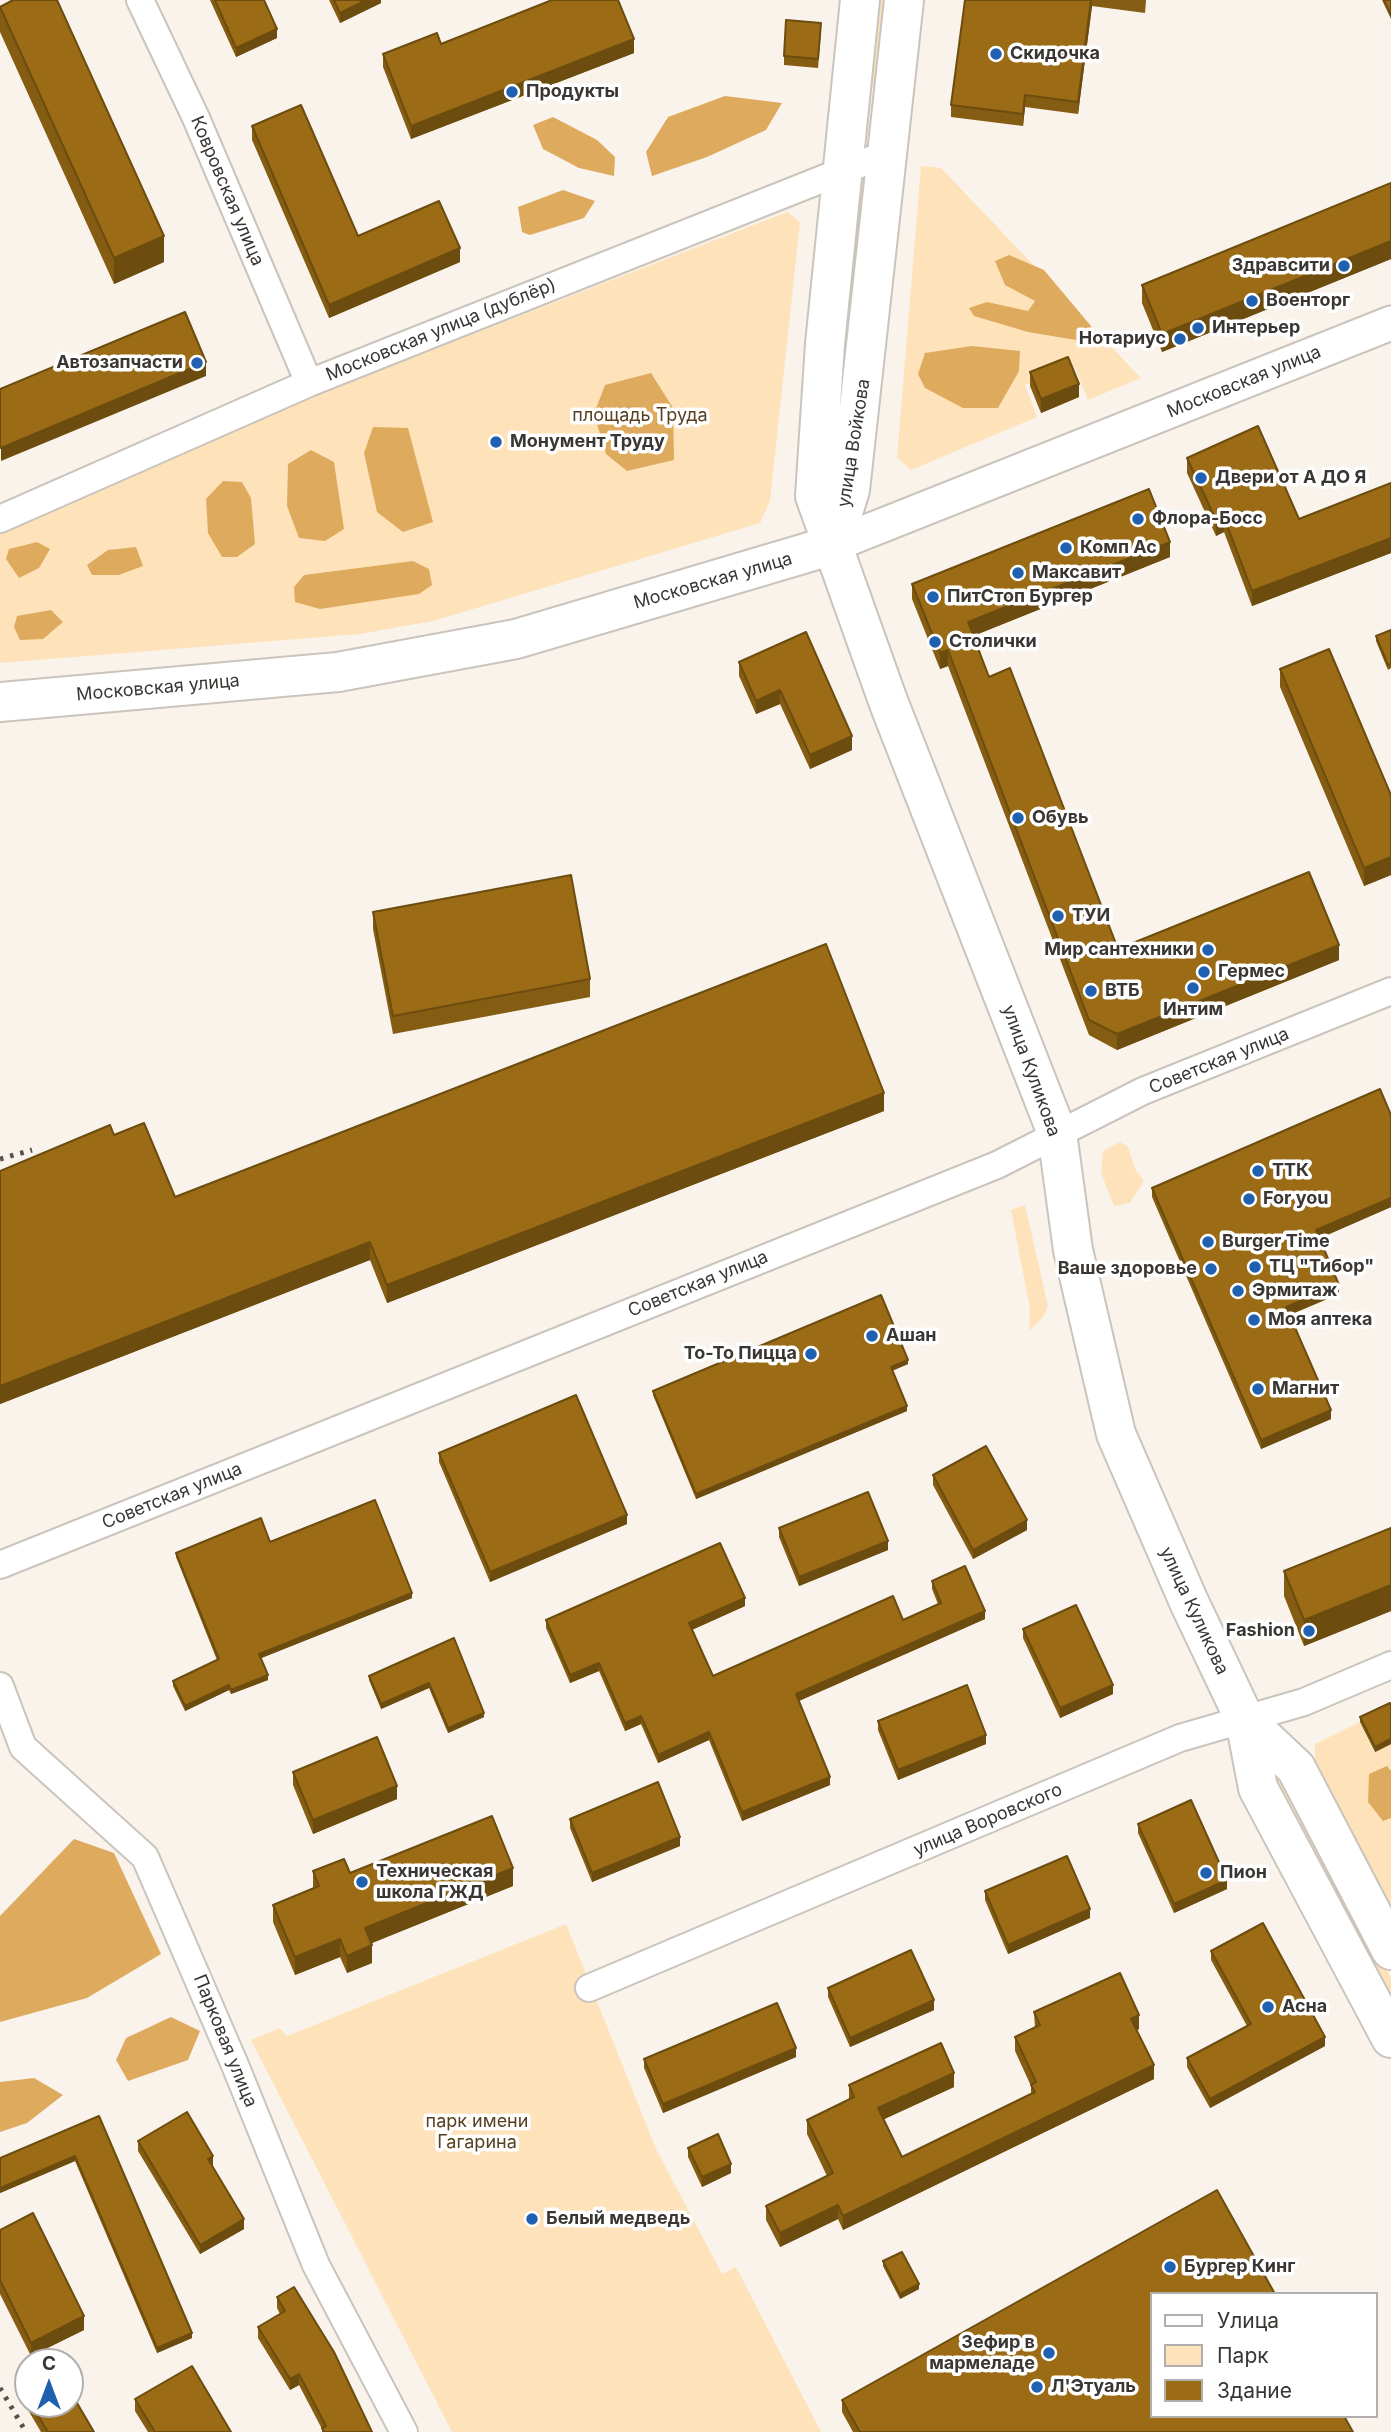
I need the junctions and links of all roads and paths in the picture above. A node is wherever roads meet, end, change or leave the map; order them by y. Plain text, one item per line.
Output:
1 (140, 0) edge
2 (860, 0) edge
3 (904, 0) edge
4 (888, 153) junction
5 (843, 172) junction
6 (1391, 323) edge
7 (309, 383) junction
8 (0, 519) edge
9 (833, 545) junction
10 (0, 702) edge
11 (1391, 991) edge
12 (1057, 1133) junction
13 (0, 1565) edge
14 (1391, 1665) edge
15 (0, 1686) edge
16 (1245, 1720) junction
17 (1391, 1950) edge
18 (589, 1988) dead end
19 (1391, 2038) edge
20 (404, 2432) edge

1 - 7 street, Ковровская улица
2 - 5 main road, улица Войкова
3 - 4 main road, улица Войкова
4 - 5 street, Московская улица (дублёр)
4 - 9 main road, улица Войкова
5 - 7 street, Московская улица (дублёр)
5 - 9 main road, улица Войкова
6 - 9 street, Московская улица
7 - 8 street, Московская улица (дублёр)
9 - 10 main road, Московская улица
9 - 12 main road, улица Куликова
11 - 12 street, Советская улица
12 - 13 street, Советская улица
12 - 16 main road, улица Куликова
14 - 16 street, улица Воровского
15 - 20 street, Парковая улица
16 - 17 main road, улица Куликова
16 - 18 street, улица Воровского
16 - 19 main road, улица Куликова

